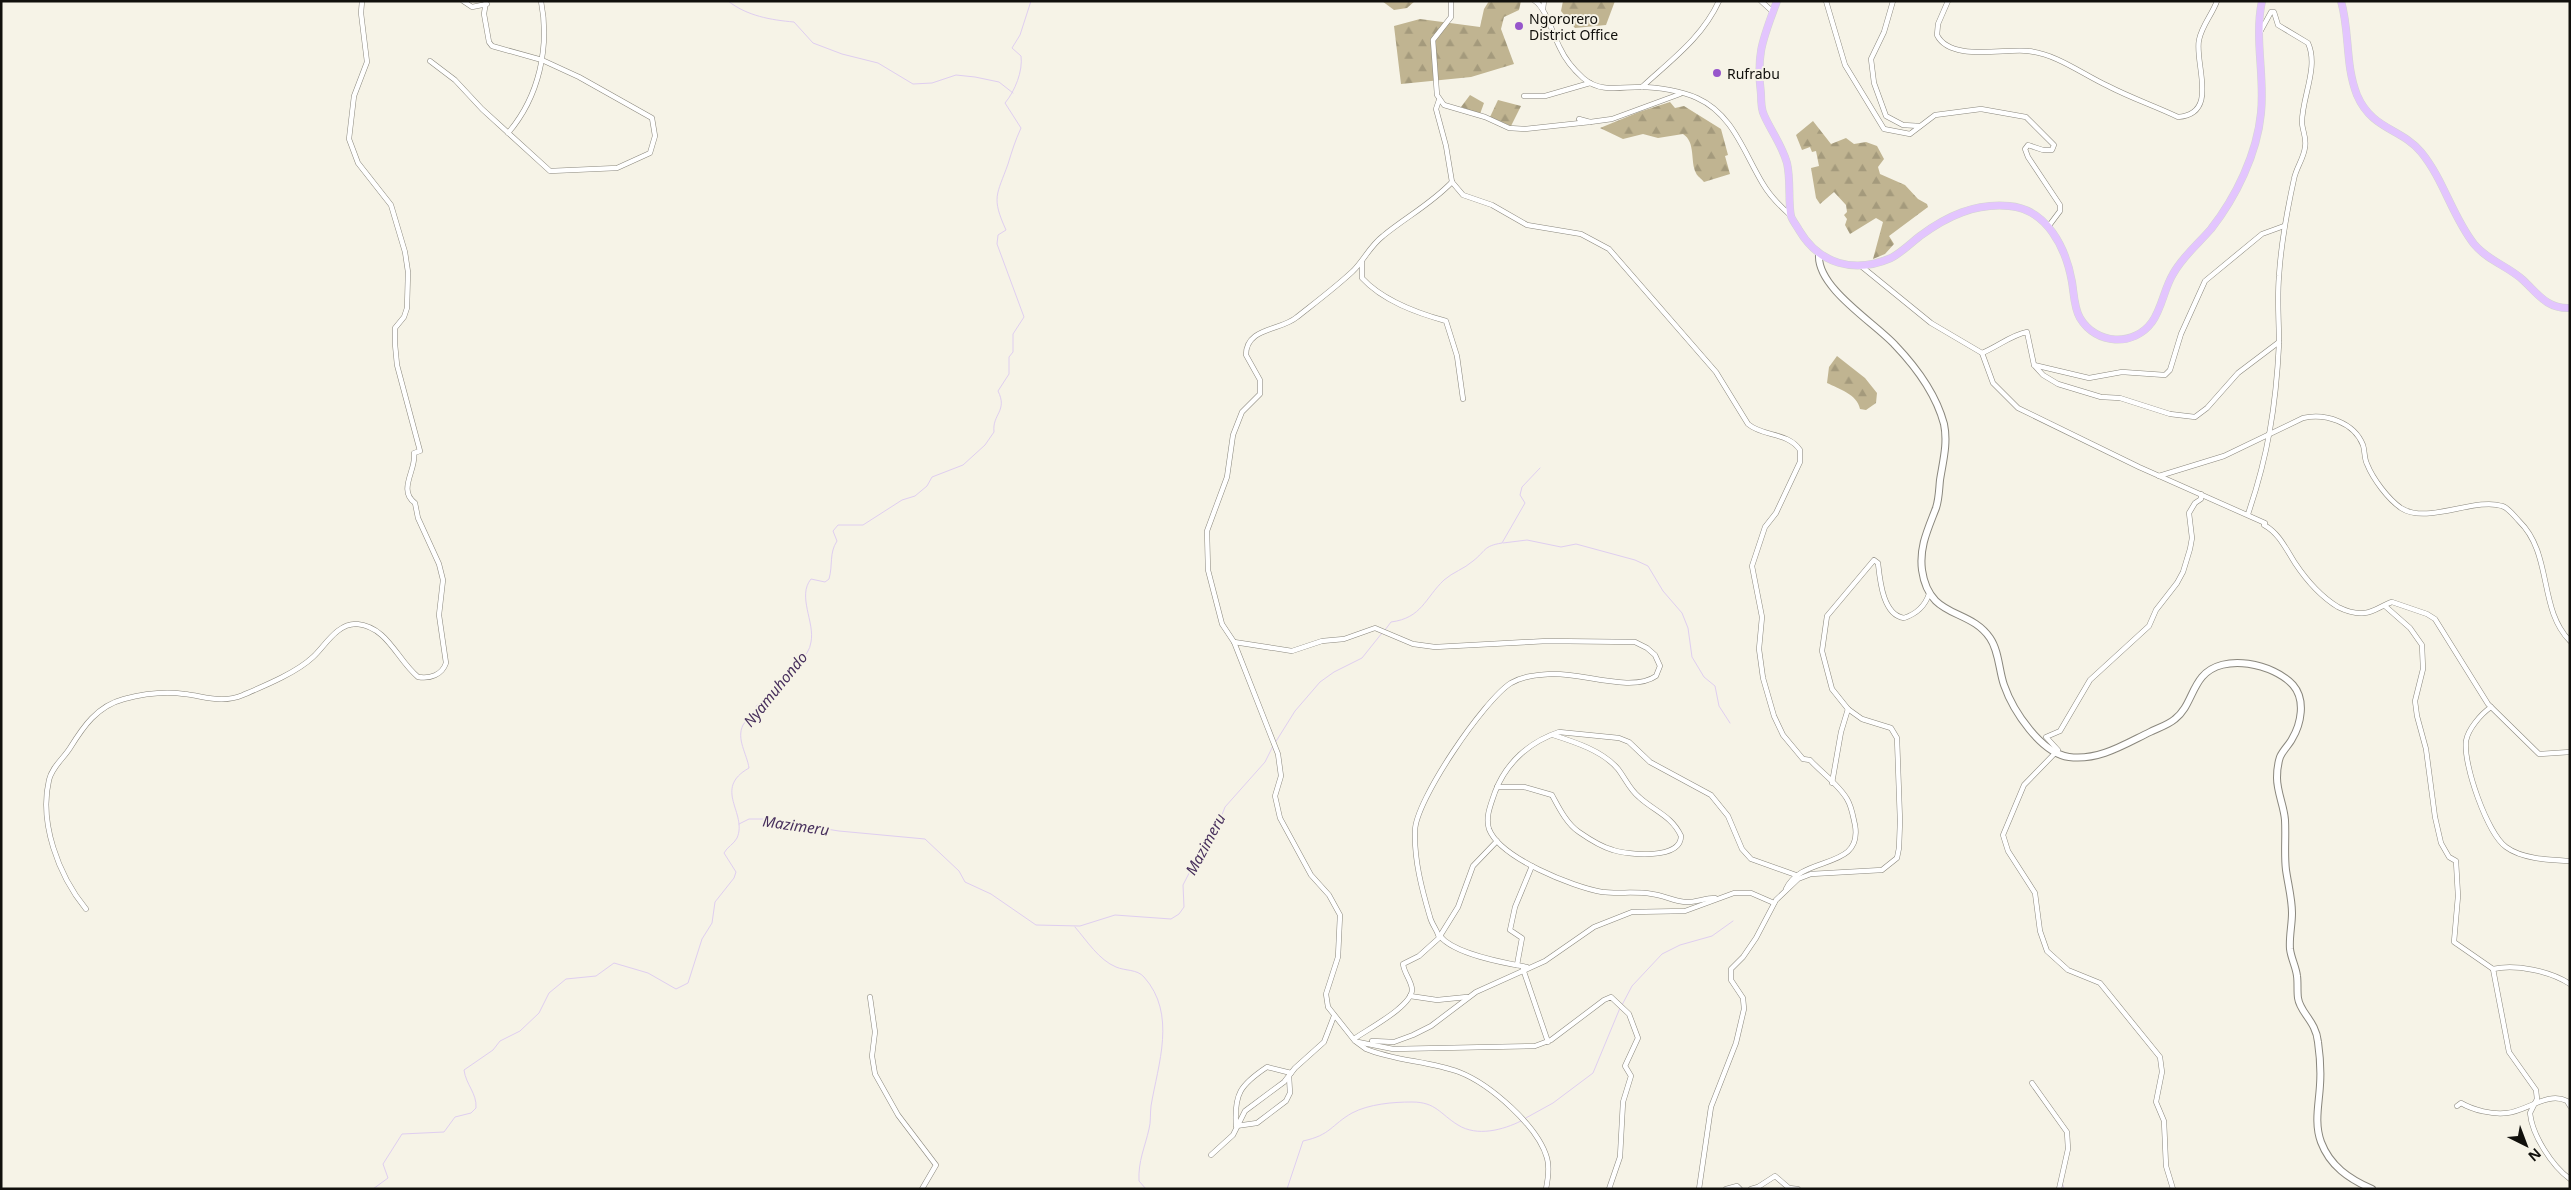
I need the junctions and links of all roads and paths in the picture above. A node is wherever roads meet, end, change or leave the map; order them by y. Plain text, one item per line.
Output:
1 (362, 1) edge
2 (462, 1) edge
3 (541, 1) edge
4 (1451, 1) edge
5 (1535, 1) edge
6 (1544, 1) edge
7 (1719, 1) edge
8 (1761, 1) edge
9 (1777, 1) edge
10 (1826, 1) edge
11 (1893, 1) edge
12 (1948, 1) edge
13 (2217, 1) edge
14 (2262, 1) edge
15 (2341, 2) edge
16 (486, 3) edge
17 (1543, 9) junction
18 (1773, 12) junction
19 (2258, 35) junction
20 (542, 60) junction
21 (430, 61) dead end
22 (1590, 83) junction
23 (1642, 87) junction
24 (1681, 93) junction
25 (1524, 96) dead end
26 (1439, 100) junction
27 (1579, 119) dead end
28 (1590, 122) junction
29 (1920, 126) junction
30 (508, 133) junction
31 (1452, 182) junction
32 (1791, 216) junction
33 (2284, 226) junction
34 (2048, 227) junction
35 (1819, 255) junction
36 (1362, 259) junction
37 (1861, 266) junction
38 (2570, 308) edge
39 (2279, 342) junction
40 (1982, 353) junction
41 (2034, 365) junction
42 (1463, 399) dead end
43 (2272, 431) junction
44 (2159, 476) junction
45 (2201, 494) junction
46 (2248, 514) junction
47 (1929, 594) junction
48 (2385, 606) junction
49 (2570, 641) edge
50 (1234, 642) junction
51 (2491, 707) junction
52 (1848, 709) junction
53 (1552, 735) junction
54 (2570, 752) edge
55 (2056, 753) junction
56 (1832, 783) junction
57 (1497, 787) junction
58 (1497, 841) junction
59 (2570, 861) edge
60 (1532, 866) junction
61 (1796, 875) junction
62 (1786, 889) junction
63 (1715, 898) junction
64 (1774, 903) junction
65 (86, 909) dead end
66 (1440, 936) junction
67 (1517, 965) junction
68 (1526, 968) junction
69 (2493, 969) junction
70 (2570, 984) edge
71 (870, 996) dead end
72 (1410, 996) junction
73 (1469, 997) junction
74 (1334, 1016) junction
75 (1355, 1040) junction
76 (1548, 1042) junction
77 (1290, 1075) junction
78 (2032, 1084) dead end
79 (2535, 1105) junction
80 (2457, 1106) dead end
81 (2570, 1106) edge
82 (1236, 1126) junction
83 (1211, 1156) dead end
84 (2570, 1179) edge
85 (922, 1189) edge
86 (1546, 1189) edge
87 (1609, 1189) edge
88 (1699, 1189) edge
89 (1726, 1189) edge
90 (1740, 1189) edge
91 (1751, 1189) edge
92 (1798, 1189) edge
93 (2059, 1189) edge
94 (2174, 1189) edge
95 (2372, 1189) edge

1 - 65 street
2 - 16 street
3 - 20 street
4 - 26 street
5 - 17 street
6 - 17 street
7 - 23 street
8 - 18 street
9 - 18 main road
10 - 29 street
11 - 29 street
12 - 13 street
14 - 19 main road
15 - 38 main road
16 - 20 street
17 - 22 street
18 - 32 main road
19 - 33 street
19 - 34 main road
20 - 30 street
20 - 30 street
21 - 30 street
22 - 23 street
22 - 25 street
23 - 24 street
24 - 28 street
24 - 32 street
26 - 28 street
26 - 31 street
27 - 28 street
29 - 34 street
31 - 36 street
31 - 56 street
32 - 35 main road
33 - 39 street
33 - 41 street
34 - 37 main road
35 - 37 main road
35 - 47 main road
36 - 42 street
36 - 50 street
37 - 40 street
39 - 41 street
39 - 43 street
40 - 41 street
40 - 44 street
43 - 44 street
43 - 46 street
43 - 49 street
44 - 45 street
45 - 46 street
45 - 55 street
46 - 48 street
47 - 52 street
47 - 55 main road
48 - 51 street
48 - 69 street
50 - 66 street
50 - 74 street
51 - 54 street
51 - 59 street
52 - 56 street
52 - 62 street
53 - 57 street
53 - 57 street
53 - 61 street
55 - 94 street
55 - 95 main road
56 - 61 street
57 - 58 street
58 - 60 street
58 - 66 street
60 - 63 street
60 - 67 street
61 - 62 street
62 - 64 street
63 - 64 street
63 - 68 street
64 - 88 street
66 - 67 street
66 - 72 street
67 - 68 street
68 - 73 street
68 - 76 street
69 - 70 street
69 - 79 street
71 - 85 street
72 - 73 street
72 - 75 street
73 - 75 street
74 - 75 street
74 - 77 street
75 - 76 street
75 - 86 street
76 - 87 street
77 - 82 street
77 - 82 street
77 - 82 street
78 - 93 street
79 - 80 street
79 - 81 street
79 - 84 street
82 - 83 street
89 - 90 street
91 - 92 street

